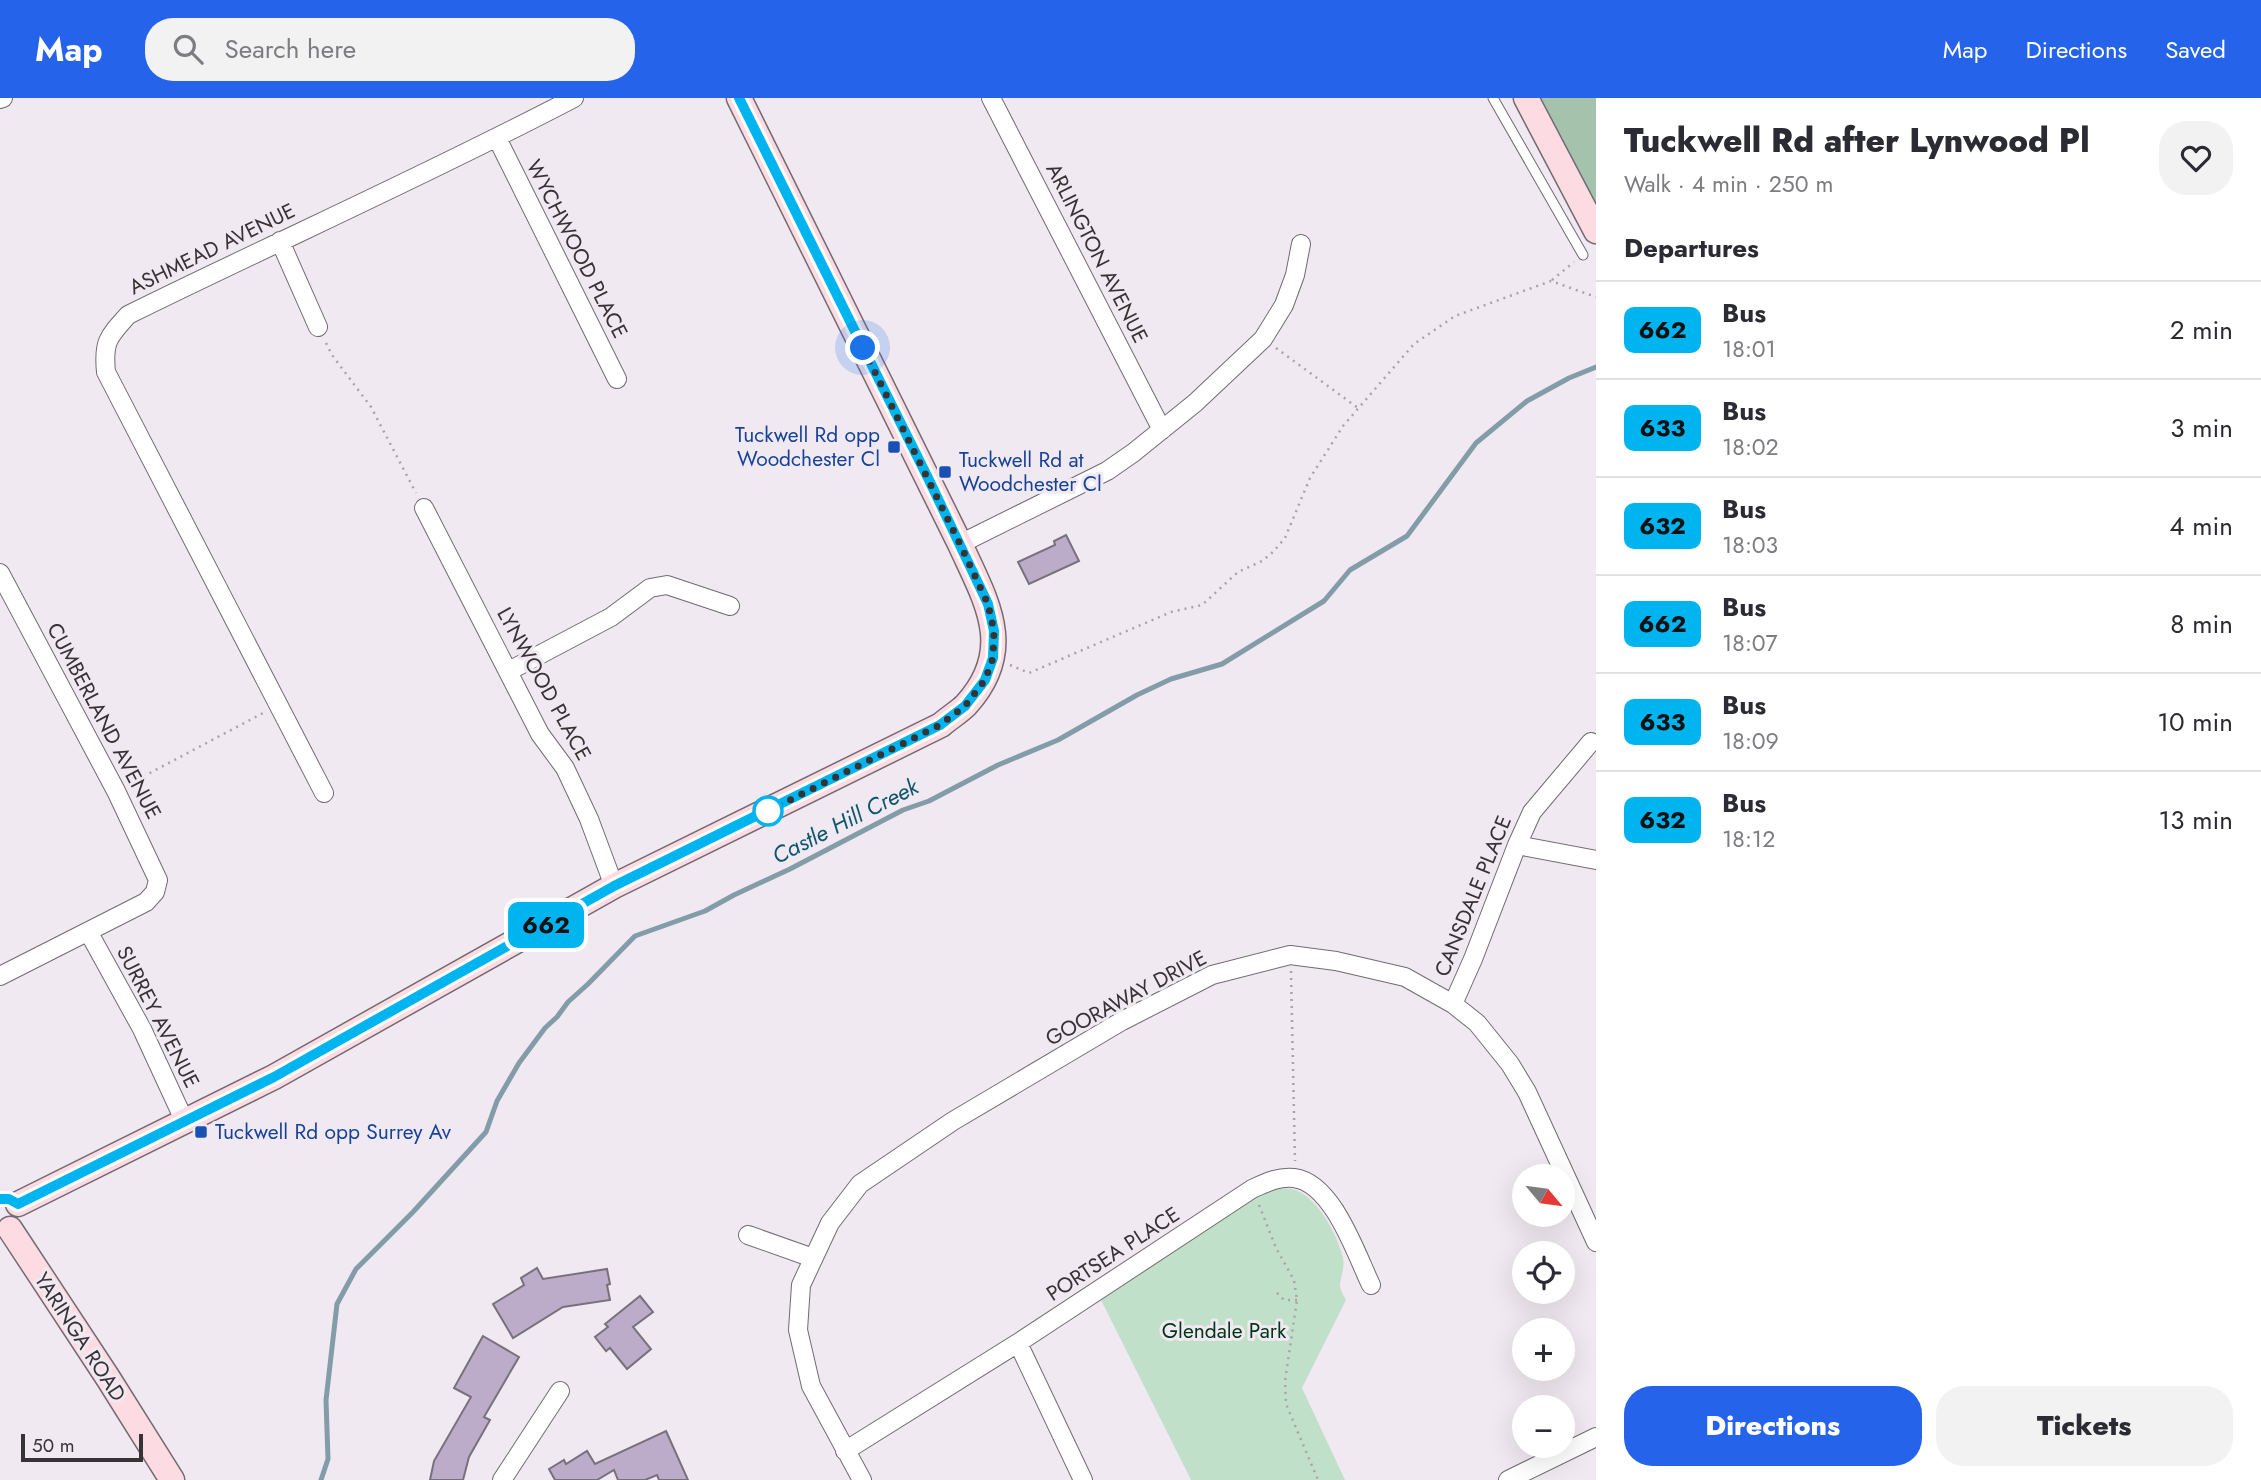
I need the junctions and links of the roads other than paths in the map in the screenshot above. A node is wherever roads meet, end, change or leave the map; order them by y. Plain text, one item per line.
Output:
1 (574, 98) edge
2 (739, 98) edge
3 (991, 98) edge
4 (1493, 98) edge
5 (1526, 98) edge
6 (497, 138) junction
7 (1596, 231) edge
8 (280, 241) junction
9 (1301, 244) dead end
10 (1583, 255) road end
11 (318, 327) road end
12 (617, 379) dead end
13 (1161, 430) junction
14 (424, 508) road end
15 (960, 544) junction
16 (0, 573) edge
17 (730, 606) dead end
18 (509, 671) junction
19 (1591, 743) dead end
20 (324, 793) dead end
21 (1517, 845) junction
22 (1596, 860) edge
23 (614, 886) junction
24 (89, 933) junction
25 (0, 976) edge
26 (1453, 1004) junction
27 (185, 1122) junction
28 (9, 1202) edge
29 (5, 1229) edge
30 (748, 1235) dead end
31 (1596, 1241) edge
32 (813, 1258) junction
33 (1371, 1285) dead end
34 (1018, 1343) junction
35 (560, 1391) dead end
36 (1596, 1437) edge
37 (845, 1451) junction
38 (172, 1480) edge
39 (502, 1480) edge
40 (862, 1480) edge
41 (1083, 1480) edge
42 (1508, 1480) edge

1 - 6 street, ASHMEAD AVENUE
2 - 15 street
3 - 13 street, ARLINGTON AVENUE
4 - 10 lane
5 - 7 street
6 - 8 street, ASHMEAD AVENUE
6 - 12 street, WYCHWOOD PLACE
8 - 11 street
8 - 20 street, ASHMEAD AVENUE
9 - 13 street
13 - 15 street
14 - 18 street, LYNWOOD PLACE
15 - 23 street
16 - 24 street, CUMBERLAND AVENUE
17 - 18 street
18 - 23 street, LYNWOOD PLACE
19 - 21 street, CANSDALE PLACE
21 - 22 street
21 - 26 street, CANSDALE PLACE
23 - 27 street
24 - 25 street
24 - 27 street, SURREY AVENUE
26 - 31 street, GOORAWAY DRIVE
26 - 32 street, GOORAWAY DRIVE
27 - 28 street
28 - 29 street
29 - 38 street, YARINGA ROAD
30 - 32 street
32 - 37 street, GOORAWAY DRIVE
33 - 34 street, PORTSEA PLACE
34 - 37 street, PORTSEA PLACE
34 - 41 street
35 - 39 street
36 - 42 street
37 - 40 street, GOORAWAY DRIVE

